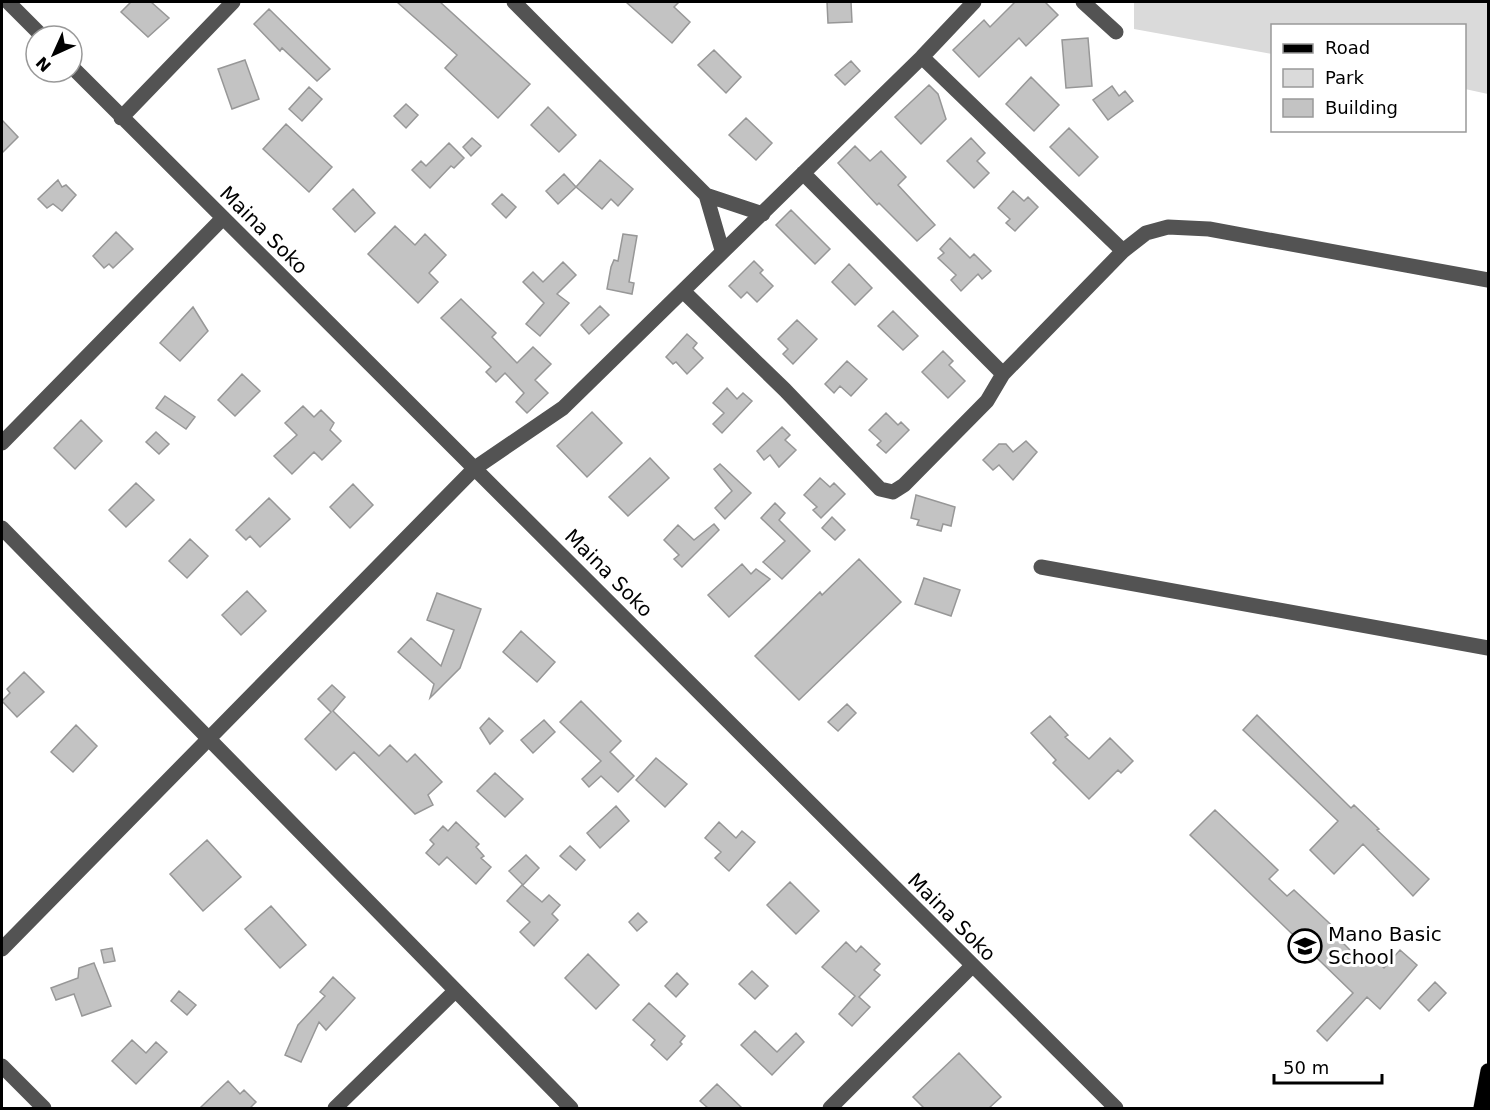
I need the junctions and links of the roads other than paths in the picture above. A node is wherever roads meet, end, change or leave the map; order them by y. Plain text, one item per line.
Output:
1 (8, 2) edge
2 (233, 2) edge
3 (514, 2) edge
4 (974, 2) edge
5 (1083, 2) edge
6 (30, 24) edge
7 (1116, 32) dead end
8 (922, 57) junction
9 (84, 79) edge
10 (121, 118) junction
11 (803, 173) junction
12 (706, 195) junction
13 (763, 214) junction
14 (222, 218) junction
15 (722, 250) junction
16 (1123, 251) junction
17 (1488, 280) edge
18 (683, 291) junction
19 (1004, 374) junction
20 (2, 443) edge
21 (475, 468) junction
22 (2, 528) edge
23 (1041, 567) dead end
24 (1488, 648) edge
25 (207, 740) junction
26 (2, 949) edge
27 (972, 966) junction
28 (454, 993) junction
29 (2, 1066) edge
30 (1488, 1071) edge
31 (44, 1108) edge
32 (335, 1108) edge
33 (571, 1108) edge
34 (830, 1108) edge
35 (1116, 1108) edge
36 (1481, 1108) edge

1 - 6 street
2 - 10 street
3 - 12 street
4 - 8 street
5 - 7 street
8 - 11 street
8 - 16 street
9 - 10 street, Maina Soko
10 - 14 street, Maina Soko
11 - 13 street
11 - 19 street
12 - 13 street
12 - 15 street
13 - 15 street
14 - 20 street
14 - 21 street, Maina Soko
15 - 18 street
16 - 17 street
16 - 19 street
18 - 19 street
18 - 21 street
21 - 25 street
21 - 27 street, Maina Soko
22 - 25 street
23 - 24 street
25 - 26 street
25 - 28 street
27 - 34 street
27 - 35 street, Maina Soko
28 - 32 street
28 - 33 street
29 - 31 street
30 - 36 main road

